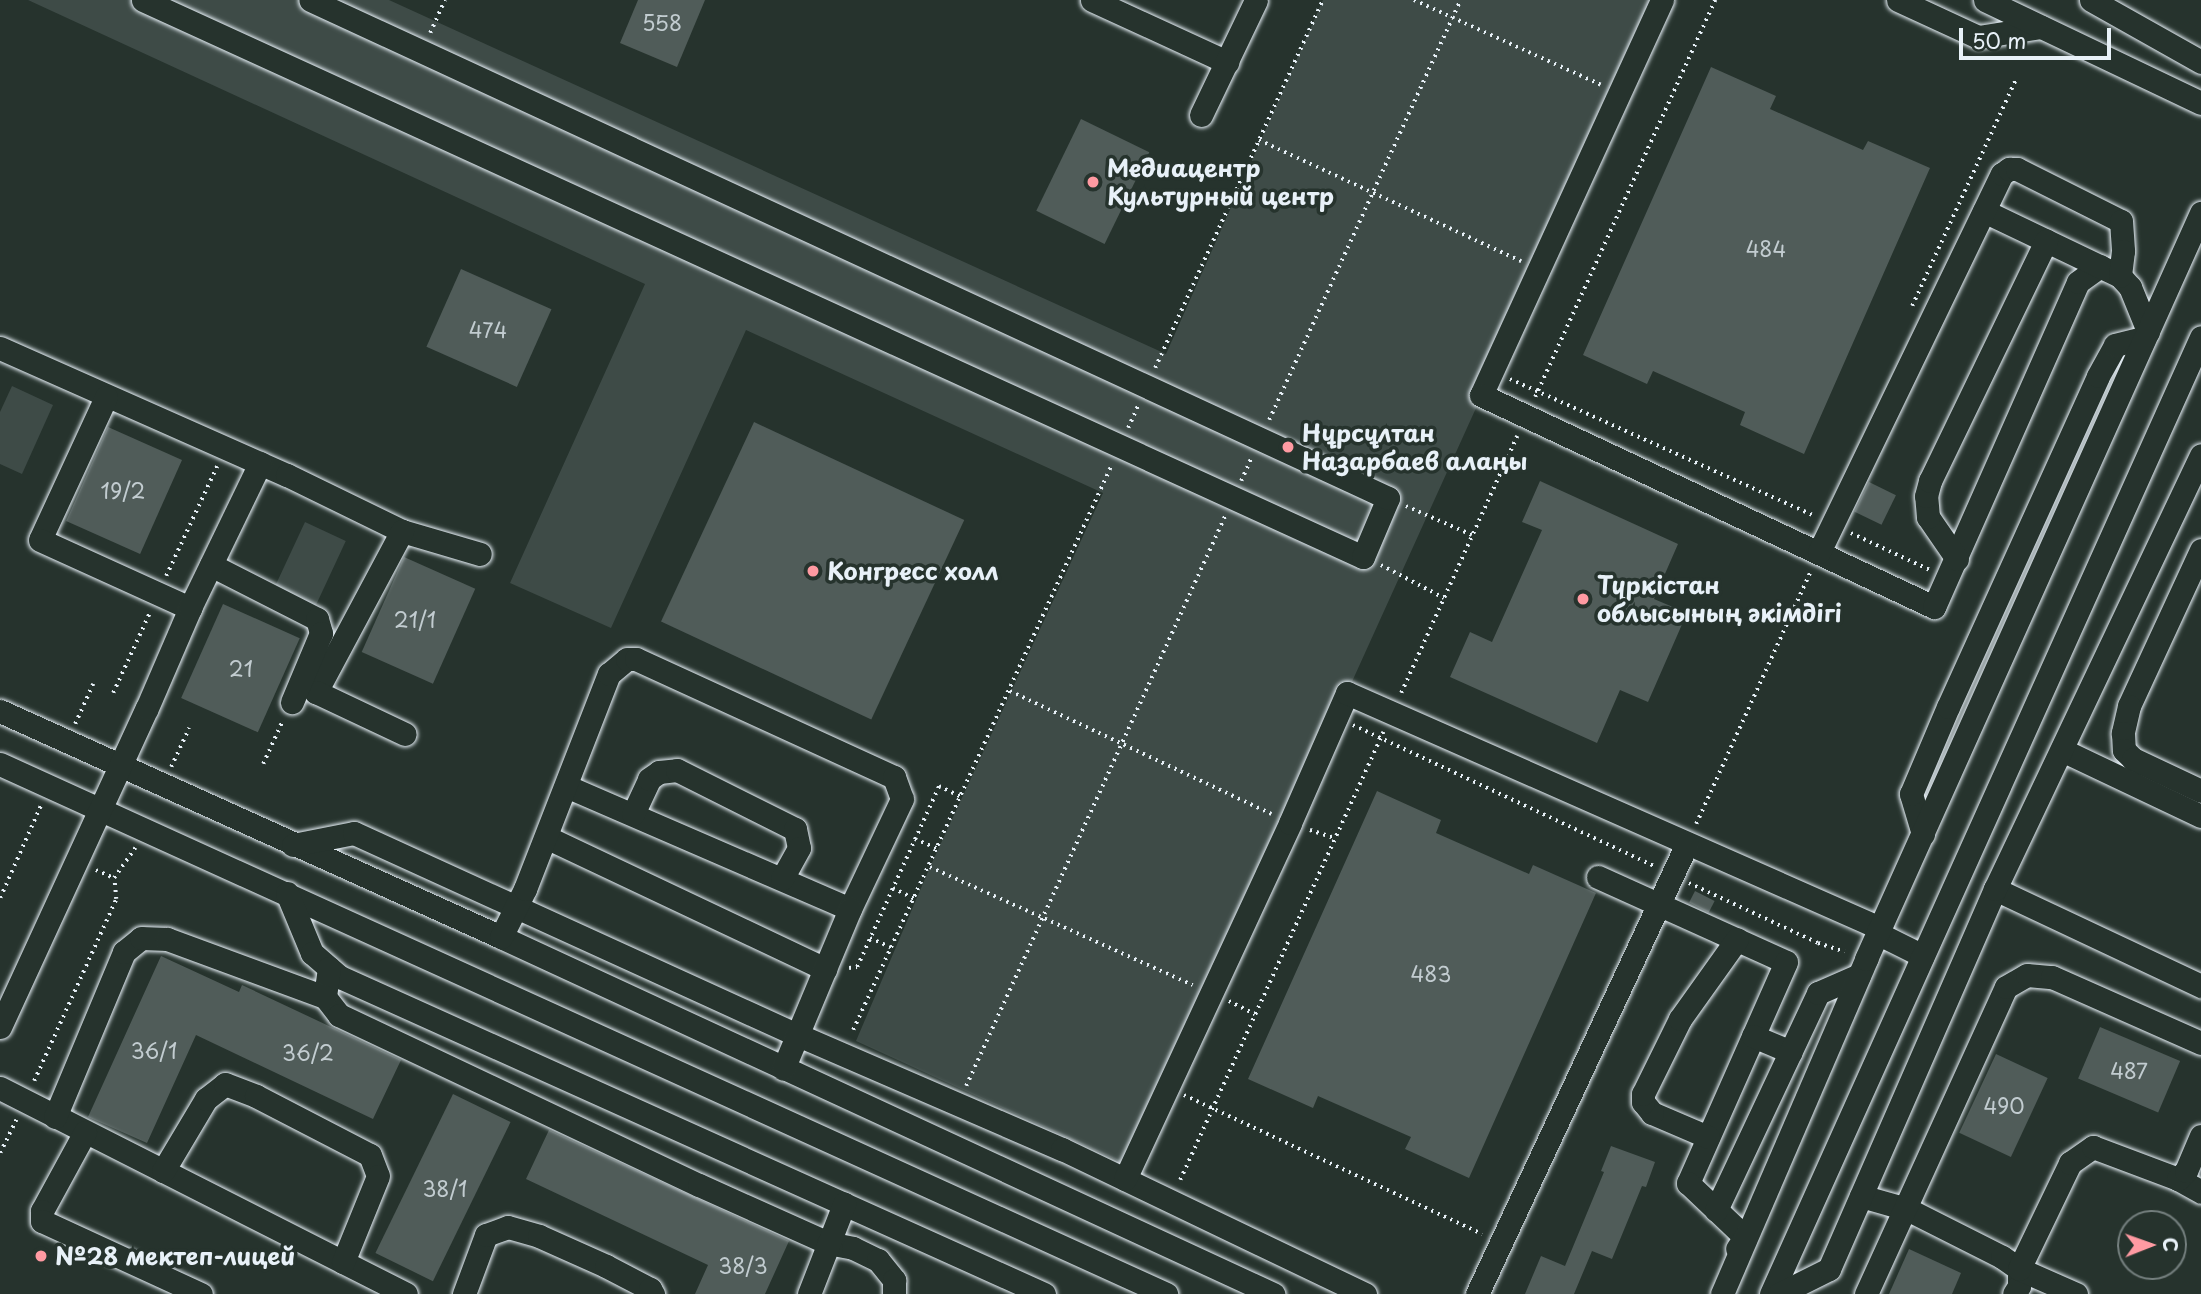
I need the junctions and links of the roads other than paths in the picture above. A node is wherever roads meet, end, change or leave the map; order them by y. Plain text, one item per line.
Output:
1 (143, 0) edge
2 (310, 0) edge
3 (1091, 0) edge
4 (1256, 0) edge
5 (1662, 0) edge
6 (1898, 0) edge
7 (1985, 0) edge
8 (2091, 0) edge
9 (2041, 27) junction
10 (1227, 62) junction
11 (2201, 62) edge
12 (2201, 103) edge
13 (1201, 115) dead end
14 (1984, 211) junction
15 (2201, 213) edge
16 (2046, 241) junction
17 (2110, 271) junction
18 (2146, 334) junction
19 (2201, 337) edge
20 (0, 348) edge
21 (106, 397) junction
22 (2201, 456) edge
23 (260, 463) junction
24 (2194, 487) edge
25 (402, 531) junction
26 (2201, 550) edge
27 (1819, 552) junction
28 (480, 554) dead end
29 (211, 565) junction
30 (1952, 568) junction
31 (190, 608) junction
32 (292, 702) road end
33 (0, 711) edge
34 (405, 734) dead end
35 (2062, 750) junction
36 (0, 764) edge
37 (120, 765) junction
38 (566, 786) junction
39 (2201, 791) edge
40 (100, 810) junction
41 (633, 814) junction
42 (2201, 816) edge
43 (546, 837) junction
44 (1687, 843) junction
45 (293, 845) junction
46 (1598, 877) dead end
47 (782, 879) junction
48 (1995, 889) junction
49 (287, 894) junction
50 (1658, 904) junction
51 (517, 906) junction
52 (850, 909) junction
53 (1879, 931) junction
54 (501, 937) junction
55 (1737, 939) junction
56 (1923, 956) junction
57 (1862, 967) junction
58 (329, 968) junction
59 (825, 969) junction
60 (2201, 986) edge
61 (325, 997) junction
62 (0, 1027) edge
63 (798, 1035) junction
64 (1753, 1036) junction
65 (2201, 1043) edge
66 (1791, 1052) junction
67 (783, 1069) junction
68 (0, 1088) edge
69 (55, 1117) junction
70 (85, 1132) junction
71 (2201, 1136) edge
72 (1708, 1137) junction
73 (163, 1171) junction
74 (1125, 1179) junction
75 (2178, 1179) junction
76 (2201, 1192) edge
77 (1861, 1196) junction
78 (844, 1204) junction
79 (1907, 1209) junction
80 (1716, 1210) junction
81 (1745, 1237) junction
82 (828, 1243) junction
83 (343, 1262) junction
84 (2018, 1269) junction
85 (201, 1294) edge
86 (406, 1294) edge
87 (464, 1294) edge
88 (653, 1294) edge
89 (809, 1294) edge
90 (894, 1294) edge
91 (1044, 1294) edge
92 (1166, 1294) edge
93 (1273, 1294) edge
94 (1364, 1294) edge
95 (1477, 1294) edge
96 (1711, 1294) edge
97 (1722, 1294) edge
98 (1771, 1294) edge
99 (1779, 1294) edge
100 (1866, 1294) edge
101 (2014, 1294) edge
102 (2076, 1294) edge

1 - 2 street
3 - 10 street
4 - 10 street
5 - 27 street
6 - 9 street
7 - 9 street
8 - 11 street
9 - 12 street
10 - 13 street
14 - 16 street
14 - 17 street
14 - 27 street
15 - 18 street
16 - 17 street
16 - 30 street
17 - 18 street
17 - 30 street
18 - 53 street
19 - 56 street
20 - 21 street
21 - 23 street
21 - 31 street
22 - 24 street
23 - 25 street
23 - 29 street
24 - 35 street
25 - 28 street
25 - 34 street
26 - 39 street
27 - 30 street
29 - 31 street
29 - 32 street
31 - 37 street
33 - 37 street
35 - 42 street
35 - 48 street
36 - 40 street
37 - 40 street
37 - 45 street
38 - 41 street
38 - 43 street
38 - 52 street
40 - 49 street
40 - 62 street
41 - 47 street
41 - 47 street
43 - 51 street
43 - 59 street
44 - 50 street
44 - 53 street
44 - 74 street
45 - 51 street
45 - 54 street
46 - 50 street
47 - 52 street
48 - 60 street
48 - 77 street
49 - 58 street
49 - 92 street
50 - 55 street
50 - 95 street
51 - 54 street
51 - 63 street
52 - 59 street
53 - 56 street
53 - 57 street
54 - 67 street
55 - 64 street
55 - 72 street
56 - 98 street
57 - 66 street
57 - 81 street
58 - 61 street
58 - 78 street
59 - 63 street
61 - 69 street
61 - 82 street
63 - 67 street
63 - 74 street
64 - 66 street
64 - 72 street
65 - 79 street
66 - 80 street
67 - 93 street
68 - 69 street
69 - 70 street
70 - 73 street
70 - 85 street
71 - 75 street
72 - 80 street
73 - 83 street
73 - 83 street
74 - 94 street
75 - 76 street
75 - 84 street
77 - 79 street
77 - 99 street
78 - 82 street
78 - 91 street
79 - 84 street
79 - 100 street
80 - 81 street
81 - 96 street
81 - 97 street
82 - 89 street
82 - 90 street
83 - 86 street
84 - 101 street
84 - 102 street
87 - 88 street

